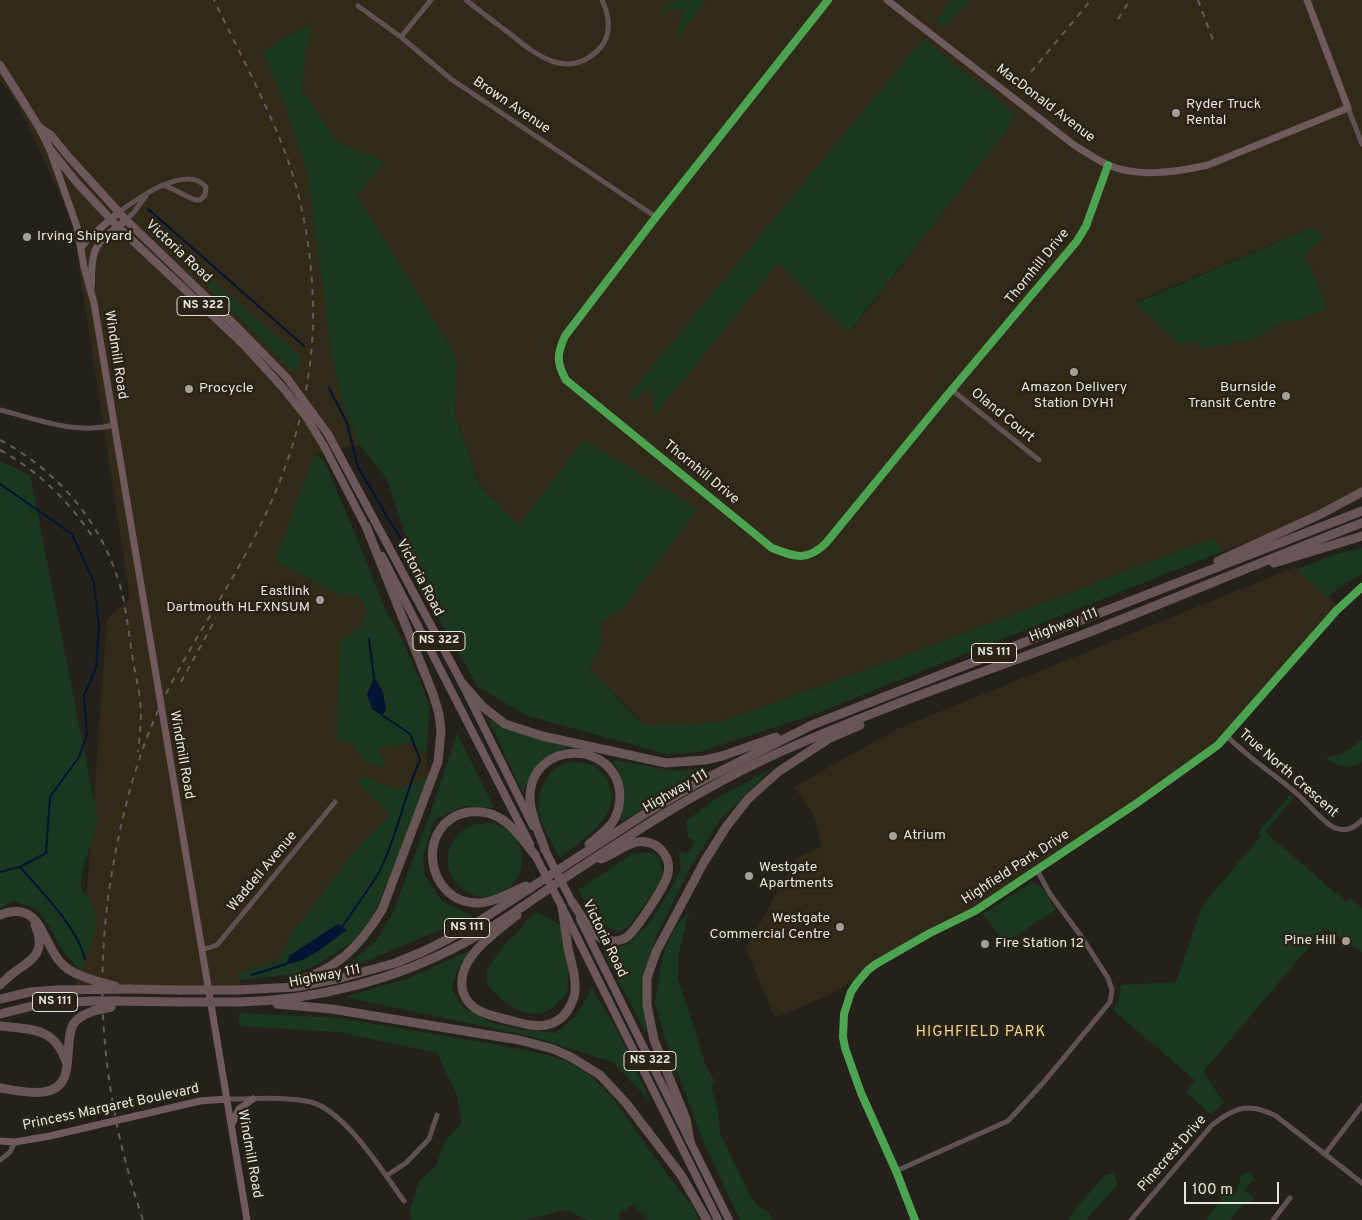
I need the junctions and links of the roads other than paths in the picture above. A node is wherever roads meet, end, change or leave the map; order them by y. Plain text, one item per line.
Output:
1 (431, 0) edge
2 (466, 0) edge
3 (602, 0) edge
4 (828, 0) edge
5 (887, 0) edge
6 (1307, 0) edge
7 (358, 6) dead end
8 (401, 37) junction
9 (0, 65) edge
10 (1348, 108) junction
11 (39, 126) junction
12 (1362, 144) edge
13 (50, 149) junction
14 (1108, 165) junction
15 (164, 185) junction
16 (148, 193) junction
17 (118, 212) junction
18 (656, 217) junction
19 (111, 219) junction
20 (126, 220) junction
21 (118, 227) junction
22 (81, 248) junction
23 (91, 294) junction
24 (952, 390) junction
25 (0, 410) edge
26 (114, 425) junction
27 (1039, 460) dead end
28 (1362, 492) edge
29 (1362, 511) edge
30 (1362, 523) edge
31 (366, 526) junction
32 (1362, 536) edge
33 (1221, 578) junction
34 (1176, 582) junction
35 (1362, 587) edge
36 (462, 683) junction
37 (890, 705) junction
38 (812, 725) junction
39 (1227, 736) junction
40 (335, 802) dead end
41 (1362, 820) edge
42 (545, 850) junction
43 (535, 855) junction
44 (569, 863) junction
45 (584, 865) junction
46 (1037, 870) junction
47 (551, 875) junction
48 (540, 894) junction
49 (572, 902) junction
50 (562, 906) junction
51 (0, 915) edge
52 (32, 918) junction
53 (202, 950) junction
54 (0, 985) edge
55 (130, 989) junction
56 (257, 990) junction
57 (0, 999) edge
58 (256, 1002) junction
59 (111, 1004) junction
60 (0, 1014) edge
61 (0, 1026) edge
62 (68, 1066) junction
63 (0, 1088) edge
64 (227, 1099) junction
65 (254, 1099) junction
66 (1362, 1106) edge
67 (437, 1116) dead end
68 (232, 1126) junction
69 (0, 1141) edge
70 (690, 1141) junction
71 (15, 1142) junction
72 (1325, 1154) junction
73 (0, 1160) edge
74 (896, 1171) junction
75 (386, 1176) junction
76 (1362, 1183) edge
77 (1290, 1198) dead end
78 (404, 1201) dead end
79 (248, 1220) edge
80 (707, 1220) edge
81 (718, 1220) edge
82 (729, 1220) edge
83 (915, 1220) edge
84 (1131, 1220) edge
85 (1273, 1220) edge

1 - 8 street
2 - 3 street
4 - 18 street, Thornhill Drive
5 - 14 street, MacDonald Avenue
6 - 10 street
7 - 8 street, Brown Avenue
8 - 18 street, Brown Avenue
9 - 11 main road, Windmill Road
10 - 12 street
10 - 14 street, MacDonald Avenue
11 - 13 main road, Windmill Road
11 - 17 main road, Victoria Road
13 - 19 main road, Victoria Road / NS 322
13 - 22 street, Windmill Road
14 - 24 street, Thornhill Drive
15 - 15 street
15 - 16 street
16 - 17 street
16 - 20 street
17 - 19 street
17 - 20 main road, Victoria Road
18 - 24 street, Thornhill Drive
19 - 21 main road, Victoria Road / NS 322
19 - 22 street
20 - 21 street, Windmill Road
20 - 36 main road, Victoria Road / NS 322, bridge
21 - 23 street, Windmill Road
21 - 31 main road, Victoria Road / NS 322, bridge
22 - 23 street, Windmill Road
23 - 26 street, Windmill Road
24 - 27 street, Oland Court
25 - 26 street
26 - 53 street, Windmill Road
28 - 34 highway
29 - 34 highway, Highway 111 / NS 111
30 - 33 highway, Highway 111 / NS 111
31 - 43 main road, Victoria Road / NS 322
31 - 56 highway
32 - 33 highway
33 - 37 highway, Highway 111 / NS 111
34 - 38 highway, Highway 111 / NS 111
35 - 39 street, Highfield Park Drive
36 - 38 highway
36 - 42 main road, Victoria Road / NS 322
37 - 45 highway, Highway 111 / NS 111
37 - 70 highway
38 - 44 highway, Highway 111 / NS 111
39 - 41 street, True North Crescent
39 - 46 street, Highfield Park Drive
40 - 53 street, Waddell Avenue
42 - 44 highway
42 - 49 main road, Victoria Road / NS 322, bridge
43 - 47 highway
43 - 50 main road, Victoria Road / NS 322, bridge
44 - 47 highway, Highway 111 / NS 111
45 - 48 highway, Highway 111 / NS 111
45 - 49 highway
46 - 74 street, Highfield Park Drive
46 - 74 street
47 - 56 highway, Highway 111 / NS 111
48 - 50 highway
48 - 58 highway, Highway 111 / NS 111
49 - 70 main road, Victoria Road / NS 322
50 - 81 main road, Victoria Road / NS 322
51 - 52 highway
52 - 54 highway
52 - 55 highway, bridge
53 - 64 street, Windmill Road
55 - 56 highway, Highway 111 / NS 111, bridge
55 - 57 highway, Highway 111 / NS 111, bridge
58 - 59 highway, Highway 111 / NS 111, bridge
58 - 80 highway
59 - 60 highway, Highway 111 / NS 111, bridge
59 - 62 highway, bridge
61 - 62 highway
62 - 63 highway
64 - 65 street
64 - 68 street, Windmill Road
64 - 71 street, Princess Margaret Boulevard
65 - 68 street
65 - 75 street
66 - 72 street
67 - 75 street
68 - 79 street, Windmill Road
69 - 71 street, Princess Margaret Boulevard
70 - 82 main road, Victoria Road / NS 322
71 - 73 street
72 - 76 street, Pinecrest Drive
72 - 84 street, Pinecrest Drive
74 - 83 street, Highfield Park Drive
75 - 78 street
77 - 85 street

